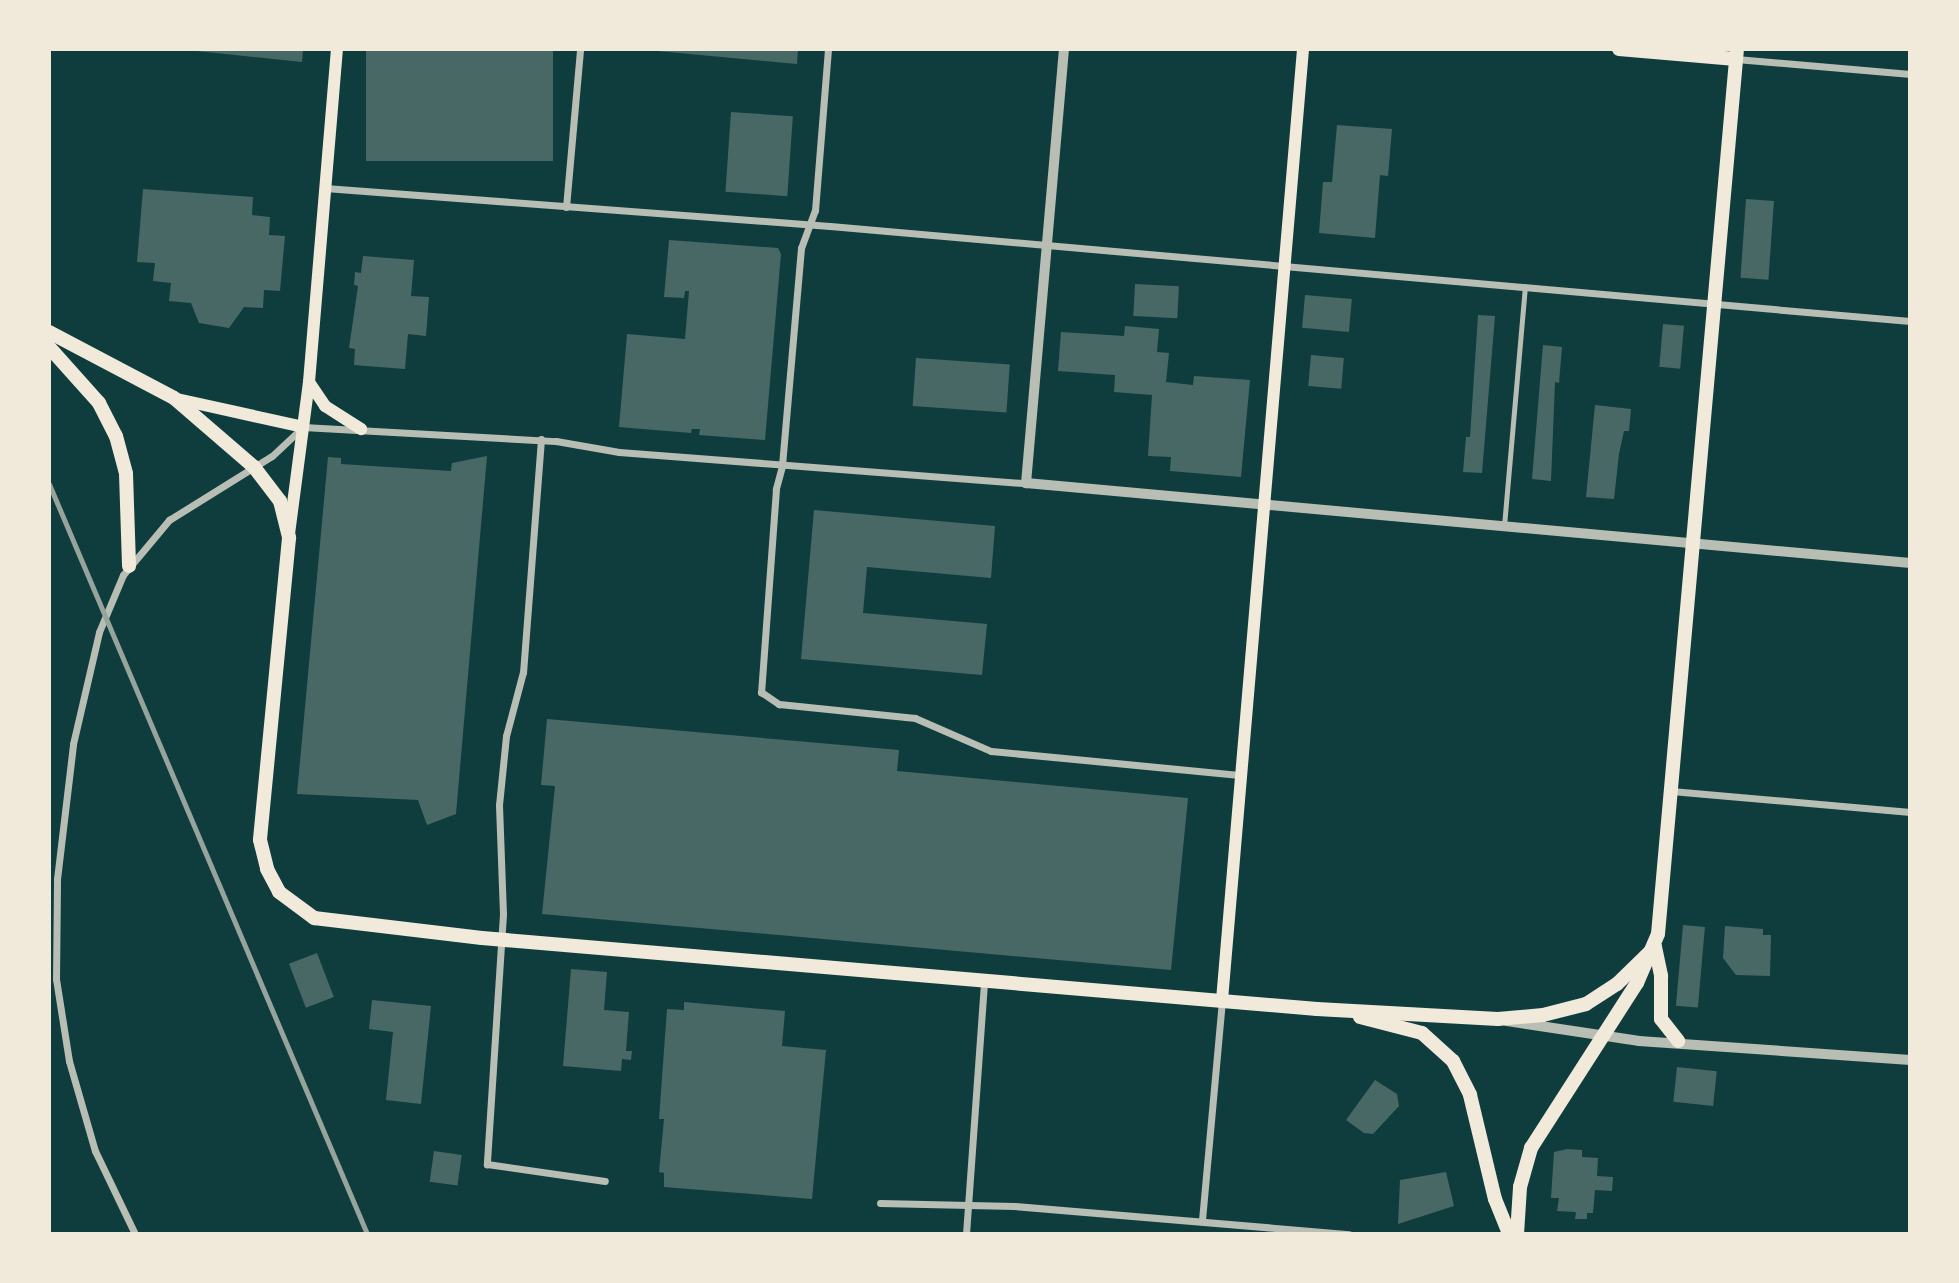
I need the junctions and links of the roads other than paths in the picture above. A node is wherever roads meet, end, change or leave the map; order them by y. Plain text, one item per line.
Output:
1 (337, 49) edge
2 (580, 49) edge
3 (828, 49) edge
4 (1064, 49) edge
5 (1303, 49) edge
6 (1619, 49) edge
7 (1736, 54) edge
8 (1910, 74) edge
9 (325, 188) junction
10 (566, 207) junction
11 (811, 225) junction
12 (1047, 244) junction
13 (1286, 266) junction
14 (1525, 286) junction
15 (1713, 302) junction
16 (1910, 321) edge
17 (49, 332) edge
18 (49, 347) edge
19 (309, 382) junction
20 (174, 398) junction
21 (303, 427) junction
22 (361, 429) junction
23 (541, 439) junction
24 (782, 466) junction
25 (254, 467) junction
26 (1026, 483) junction
27 (1265, 506) junction
28 (1504, 527) junction
29 (289, 538) junction
30 (1693, 544) junction
31 (1910, 563) edge
32 (129, 566) junction
33 (1242, 775) junction
34 (1671, 791) junction
35 (1910, 812) edge
36 (501, 939) junction
37 (1655, 947) junction
38 (984, 980) junction
39 (1222, 1000) junction
40 (1317, 1009) junction
41 (1497, 1019) junction
42 (1602, 1036) junction
43 (1678, 1041) junction
44 (1910, 1060) edge
45 (606, 1181) dead end
46 (880, 1203) dead end
47 (967, 1204) junction
48 (1202, 1220) junction
49 (135, 1234) edge
50 (965, 1234) edge
51 (1349, 1234) edge
52 (1509, 1234) edge
53 (1517, 1234) edge

1 - 9 main road
2 - 10 street
3 - 11 street
4 - 12 street
5 - 13 main road
6 - 7 main road
7 - 8 street
7 - 15 main road
9 - 10 street
9 - 19 main road
10 - 11 street
11 - 12 street
11 - 24 street
12 - 13 street
12 - 26 street
13 - 14 street
13 - 27 main road
14 - 15 street
14 - 28 lane
15 - 16 street
15 - 30 main road
17 - 20 main road
18 - 32 main road
19 - 21 main road
19 - 22 main road
20 - 21 main road
20 - 25 main road
21 - 22 street
21 - 25 street
21 - 29 main road
22 - 23 street
23 - 24 street
23 - 36 street
24 - 26 street
24 - 33 street
25 - 29 main road
25 - 32 street
26 - 27 street
27 - 28 street
27 - 33 main road
28 - 30 street
29 - 36 main road
30 - 31 street
30 - 34 main road
32 - 49 street
33 - 39 main road
34 - 35 street
34 - 37 main road
36 - 38 main road
36 - 45 street
37 - 41 main road
37 - 42 main road
37 - 43 main road
38 - 39 main road
38 - 47 street
39 - 40 main road
39 - 48 street
40 - 41 main road
40 - 52 main road
41 - 42 street
42 - 43 street
42 - 53 main road
43 - 44 street
46 - 47 street
47 - 48 street
47 - 50 street
48 - 51 street

